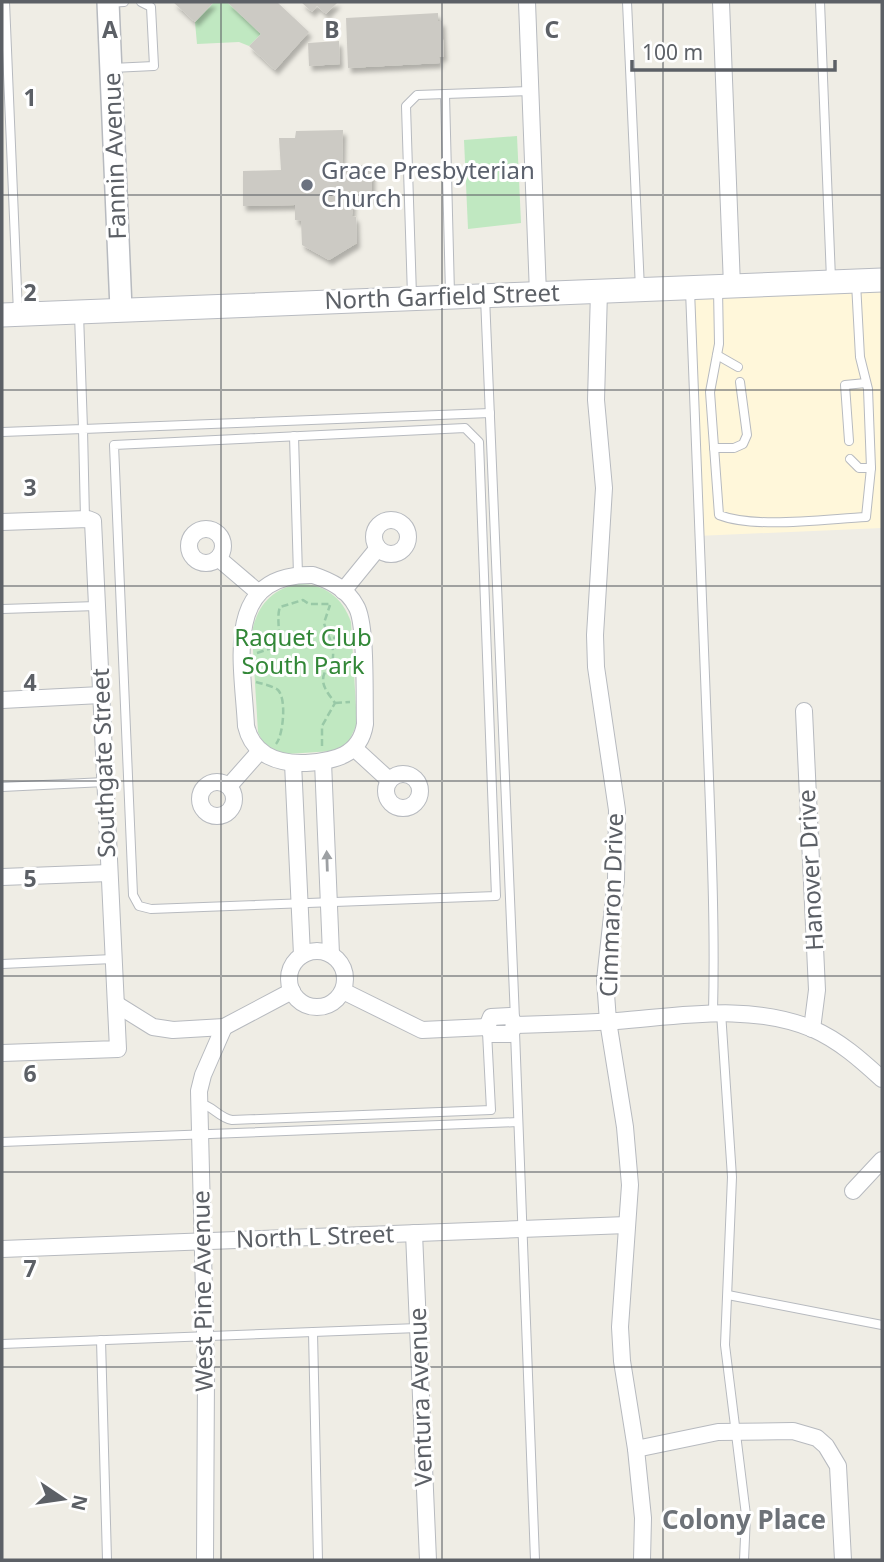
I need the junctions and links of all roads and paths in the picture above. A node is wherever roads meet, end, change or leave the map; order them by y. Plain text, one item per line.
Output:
1 (5, 2) edge
2 (114, 2) edge
3 (141, 2) edge
4 (527, 2) edge
5 (626, 2) edge
6 (721, 2) edge
7 (820, 2) edge
8 (111, 68) junction
9 (530, 92) junction
10 (445, 94) junction
11 (882, 280) edge
12 (856, 281) junction
13 (831, 282) junction
14 (725, 286) junction
15 (690, 287) junction
16 (640, 289) junction
17 (599, 291) junction
18 (538, 294) junction
19 (485, 296) junction
20 (450, 297) junction
21 (412, 299) junction
22 (121, 309) junction
23 (78, 311) junction
24 (10, 314) edge
25 (717, 355) junction
26 (738, 367) dead end
27 (740, 382) dead end
28 (866, 383) junction
29 (489, 412) junction
30 (83, 429) junction
31 (2, 432) edge
32 (295, 436) junction
33 (849, 441) dead end
34 (715, 448) junction
35 (850, 459) dead end
36 (872, 468) junction
37 (89, 520) junction
38 (2, 522) edge
39 (378, 548) dead end
40 (218, 558) dead end
41 (298, 575) junction
42 (259, 593) junction
43 (339, 594) junction
44 (330, 604) junction
45 (97, 606) junction
46 (272, 606) dead end
47 (280, 607) junction
48 (2, 609) edge
49 (349, 628) dead end
50 (331, 638) junction
51 (255, 654) dead end
52 (256, 674) dead end
53 (256, 682) junction
54 (352, 692) dead end
55 (256, 693) dead end
56 (101, 695) junction
57 (2, 699) edge
58 (353, 702) junction
59 (335, 703) junction
60 (353, 709) dead end
61 (804, 711) dead end
62 (354, 748) junction
63 (280, 750) dead end
64 (260, 751) junction
65 (323, 755) junction
66 (293, 763) junction
67 (389, 780) dead end
68 (105, 782) junction
69 (229, 786) dead end
70 (2, 788) edge
71 (109, 873) junction
72 (2, 877) edge
73 (329, 902) junction
74 (300, 903) junction
75 (331, 954) junction
76 (302, 955) junction
77 (114, 959) junction
78 (2, 964) edge
79 (292, 991) junction
80 (343, 991) junction
81 (116, 1004) junction
82 (717, 1013) junction
83 (608, 1021) junction
84 (515, 1025) junction
85 (224, 1027) junction
86 (487, 1027) junction
87 (812, 1029) junction
88 (2, 1053) edge
89 (882, 1079) edge
90 (199, 1102) junction
91 (518, 1122) junction
92 (199, 1135) junction
93 (2, 1142) edge
94 (882, 1160) edge
95 (853, 1191) dead end
96 (627, 1225) junction
97 (521, 1229) junction
98 (414, 1233) junction
99 (203, 1242) junction
100 (2, 1249) edge
101 (728, 1294) junction
102 (882, 1325) edge
103 (418, 1328) junction
104 (313, 1332) junction
105 (205, 1337) junction
106 (101, 1340) junction
107 (2, 1344) edge
108 (735, 1431) junction
109 (636, 1449) junction
110 (107, 1560) edge
111 (205, 1560) edge
112 (318, 1560) edge
113 (428, 1560) edge
114 (535, 1560) edge
115 (642, 1560) edge
116 (744, 1560) edge
117 (843, 1560) edge

1 - 24 lane
2 - 8 street, Fannin Avenue
3 - 8 lane
4 - 9 street
5 - 16 lane
6 - 14 street
7 - 13 lane
8 - 22 street, Fannin Avenue
9 - 10 lane
9 - 18 street
10 - 20 lane
10 - 21 lane
11 - 12 main road, North Garfield Street
12 - 13 main road, North Garfield Street
12 - 28 lane
13 - 14 main road, North Garfield Street
14 - 15 main road, North Garfield Street
14 - 25 lane
15 - 16 main road, North Garfield Street
15 - 82 lane
16 - 17 main road, North Garfield Street
17 - 18 main road, North Garfield Street
17 - 83 street, Cimmaron Drive
18 - 19 main road, North Garfield Street
19 - 20 main road, North Garfield Street
19 - 29 lane
20 - 21 main road, North Garfield Street
21 - 22 main road, North Garfield Street
22 - 23 main road, North Garfield Street
23 - 24 main road, North Garfield Street
23 - 30 lane
25 - 26 lane
25 - 34 lane
27 - 34 lane
28 - 33 lane
28 - 36 lane
29 - 30 lane
29 - 84 lane
30 - 31 lane
30 - 37 lane
32 - 41 lane
32 - 73 lane
32 - 74 lane
34 - 36 lane
35 - 36 lane
37 - 38 street
37 - 45 street, Southgate Street
39 - 43 street
40 - 42 street
41 - 42 street
41 - 43 street
42 - 64 street
43 - 44 path
43 - 62 street
44 - 47 path
44 - 50 path
45 - 48 lane
45 - 56 street, Southgate Street
46 - 47 path
47 - 51 path
49 - 50 path
50 - 59 path
52 - 53 path
53 - 55 path
53 - 63 path
54 - 58 path
56 - 57 street
56 - 68 street, Southgate Street
58 - 59 path
58 - 60 path
59 - 65 path
61 - 87 street, Hanover Drive
62 - 65 street
62 - 67 street
64 - 66 street
64 - 69 street
65 - 66 street
73 -> 65 street
66 - 74 street
68 - 70 lane
68 - 71 street, Southgate Street
71 - 72 street
71 - 77 street, Southgate Street
73 - 74 lane
73 - 75 street
74 - 76 street
75 - 76 street
75 - 80 street
76 - 79 street
77 - 78 lane
77 - 81 street, Southgate Street
79 - 80 street
79 - 85 street
80 - 86 street
81 - 85 street
81 - 88 street, Southgate Street
82 - 83 street
82 - 87 street
82 - 101 lane
83 - 84 street
83 - 96 street, Cimmaron Drive
84 - 86 street
84 - 91 lane
85 - 90 street, West Pine Avenue
86 - 90 lane
87 - 89 street
90 - 92 street, West Pine Avenue
91 - 92 lane
91 - 97 lane
92 - 93 lane
92 - 99 street, West Pine Avenue
94 - 95 street
96 - 97 street, North L Street
96 - 109 street, Cimmaron Drive
97 - 98 street, North L Street
97 - 114 lane
98 - 99 street, North L Street
98 - 103 street, Ventura Avenue
99 - 100 street, North L Street
99 - 105 street, West Pine Avenue
101 - 102 lane
101 - 108 lane
103 - 104 lane
103 - 113 street, Ventura Avenue
104 - 105 lane
104 - 112 lane
105 - 106 lane
105 - 111 street, West Pine Avenue
106 - 107 lane
106 - 110 lane
108 - 109 street
108 - 116 lane
108 - 117 street
109 - 115 street, Cimmaron Drive

